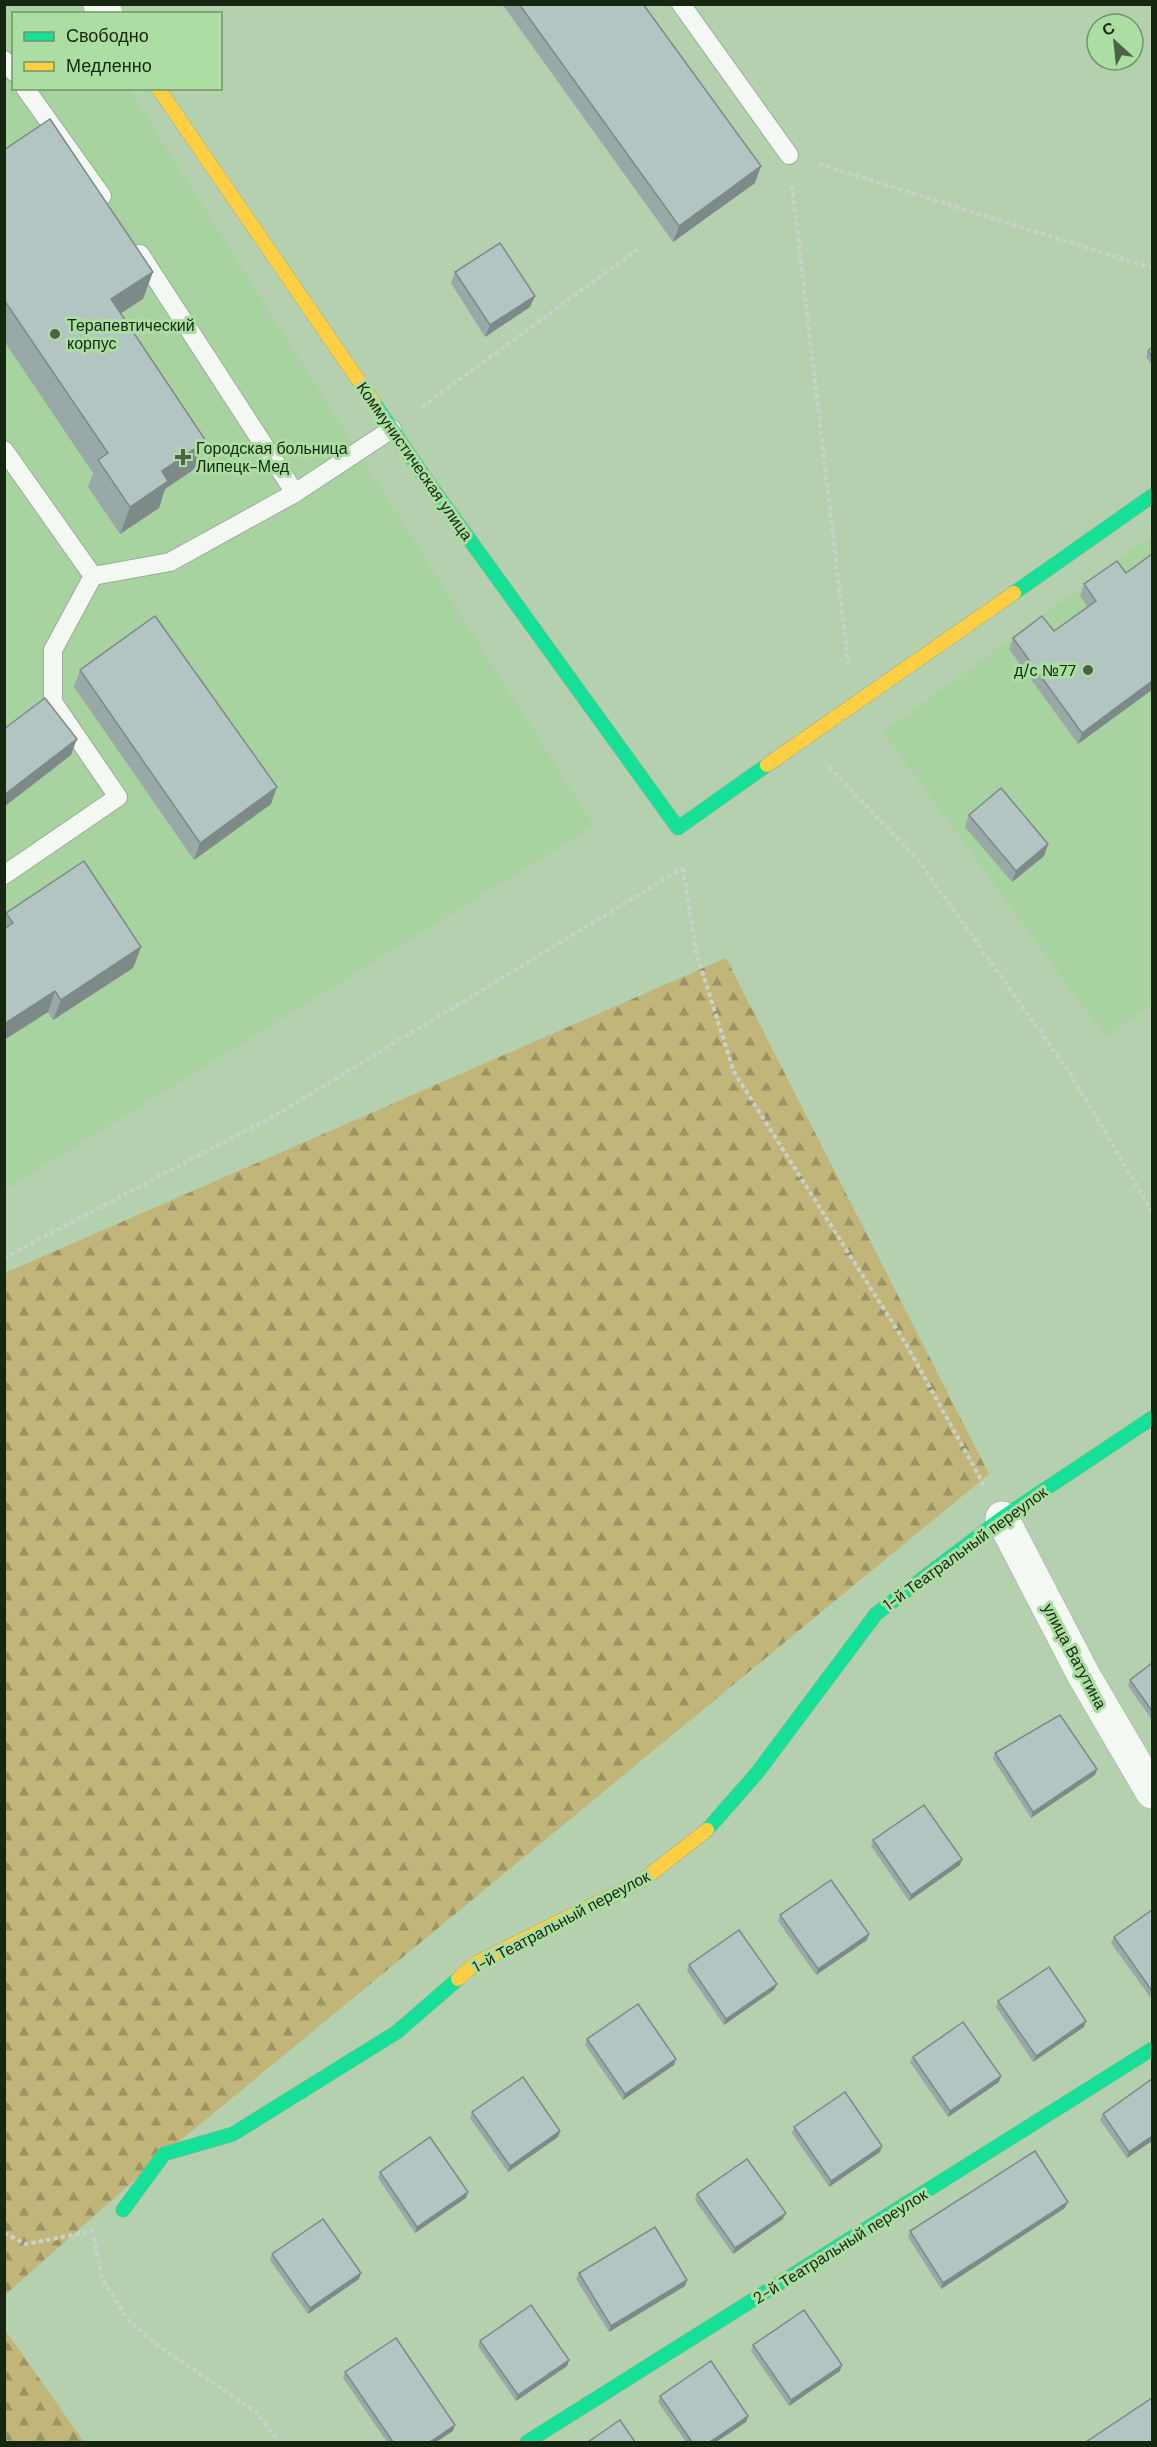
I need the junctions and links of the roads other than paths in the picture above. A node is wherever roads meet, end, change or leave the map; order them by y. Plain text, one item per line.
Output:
1 (681, 4) edge
2 (26, 90) edge
3 (159, 90) edge
4 (789, 155) road end
5 (112, 212) edge
6 (132, 242) edge
7 (392, 429) junction
8 (4, 450) edge
9 (295, 493) junction
10 (1152, 496) edge
11 (93, 576) junction
12 (4, 875) edge
13 (1152, 1418) edge
14 (1002, 1518) junction
15 (1152, 1792) edge
16 (1152, 2049) edge
17 (123, 2210) road end
18 (527, 2442) edge

1 - 4 lane
2 - 5 lane
3 - 7 street, Коммунистическая улица
6 - 9 lane
7 - 9 lane
7 - 10 street, Коммунистическая улица
8 - 11 lane
9 - 11 lane
11 - 12 lane
13 - 14 street, 1-й Театральный переулок
14 - 15 street, улица Ватутина
14 - 17 street, 1-й Театральный переулок
16 - 18 street, 2-й Театральный переулок

